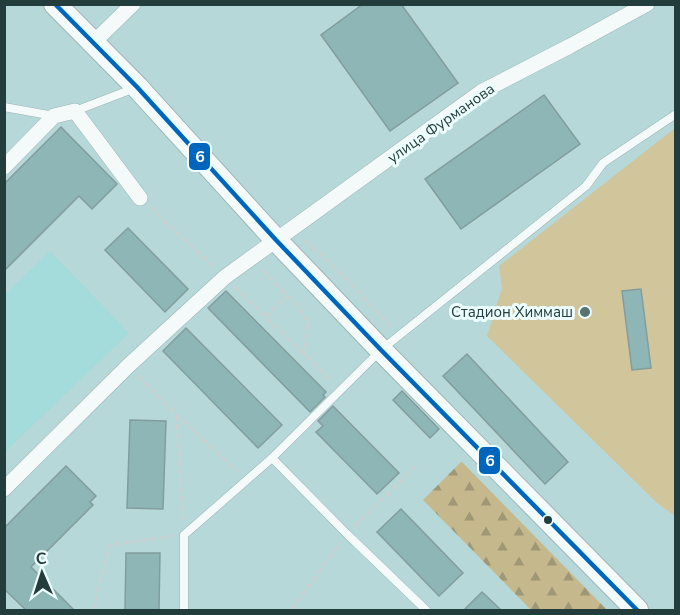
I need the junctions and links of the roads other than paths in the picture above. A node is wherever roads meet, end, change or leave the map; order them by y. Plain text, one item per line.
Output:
1 (55, 4) edge
2 (133, 4) edge
3 (647, 4) edge
4 (93, 43) junction
5 (137, 87) junction
6 (4, 106) edge
7 (75, 111) junction
8 (675, 114) edge
9 (54, 116) junction
10 (4, 167) edge
11 (140, 198) dead end
12 (285, 234) junction
13 (381, 350) junction
14 (273, 458) junction
15 (4, 489) edge
16 (184, 610) edge
17 (426, 610) edge
18 (637, 610) edge

1 - 4 street
2 - 4 street
3 - 12 street, улица Фурманова
4 - 5 street
5 - 7 lane
5 - 12 street
6 - 9 lane
7 - 9 street
7 - 11 street
8 - 13 lane
9 - 10 street
12 - 13 street
12 - 15 street, улица Фурманова
13 - 14 lane
13 - 18 street
14 - 16 lane
14 - 17 lane

